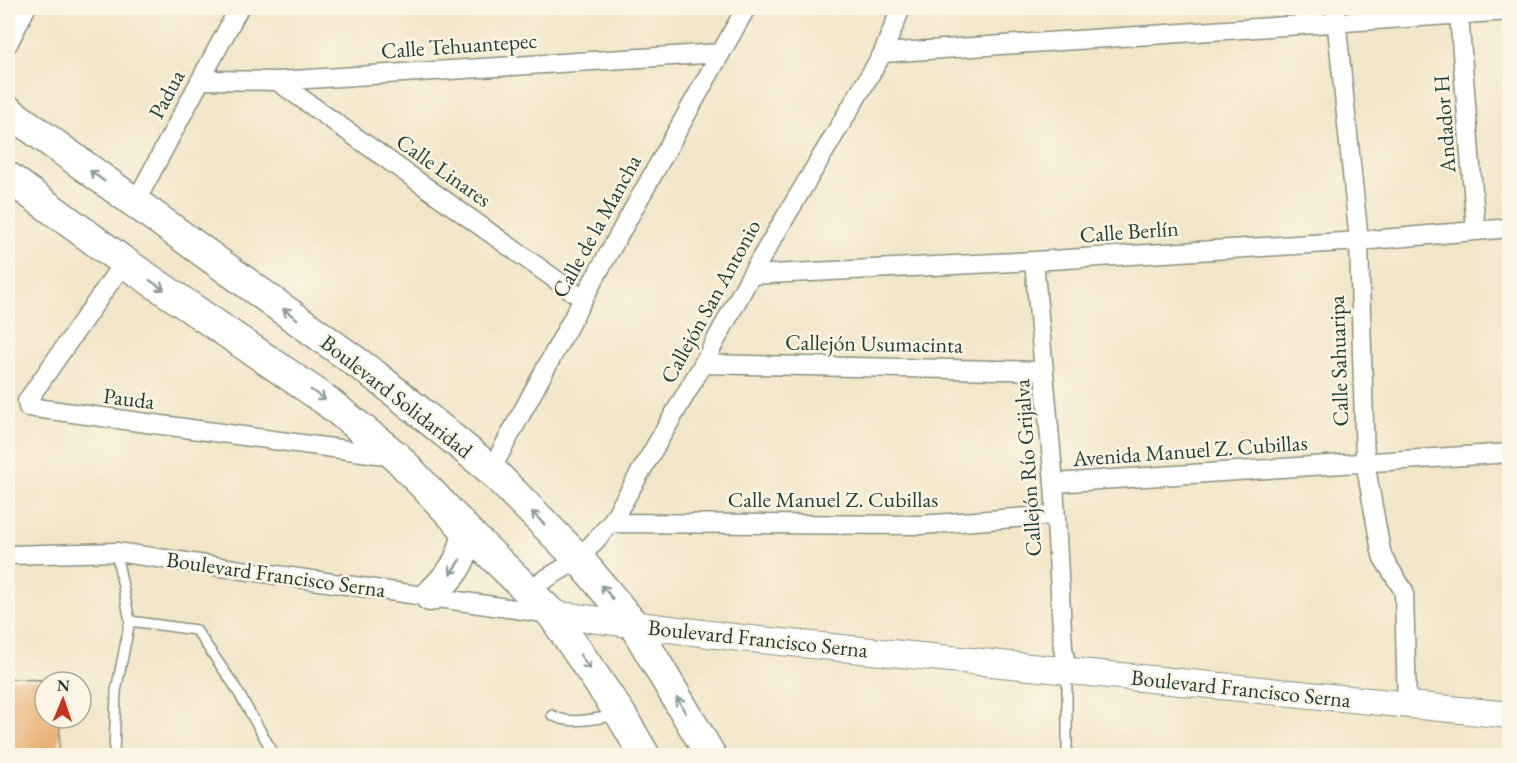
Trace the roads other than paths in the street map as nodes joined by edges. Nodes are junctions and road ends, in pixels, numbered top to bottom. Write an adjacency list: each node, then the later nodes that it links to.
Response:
1 (26, 8): 8 (street)
2 (239, 8): 11 (street, Padua)
3 (746, 8): 9 (street, Calle de la Mancha)
4 (901, 8): 10 (street, Callejón San Antonio)
5 (1509, 11): 7 (street)
6 (1336, 15): 7 (street); 10 (street); 18 (street, Calle Sahuaripa)
7 (1459, 15): 17 (street, Andador H)
8 (8, 44)
9 (720, 53): 12 (street, Calle Tehuantepec); 22 (street, Calle de la Mancha)
10 (883, 53): 21 (street, Callejón San Antonio)
11 (201, 80): 12 (street, Calle Tehuantepec); 15 (street, Padua)
12 (277, 81): 22 (street, Calle Linares)
13 (8, 111): 15 (main road, Boulevard Solidaridad, one-way to 13)
14 (8, 177): 20 (main road)
15 (135, 203): 28 (main road, Boulevard Solidaridad, one-way to 15)
16 (1509, 228): 17 (street, Calle Berlín)
17 (1476, 230): 18 (street, Calle Berlín)
18 (1359, 241): 19 (street, Calle Berlín); 27 (street, Calle Sahuaripa)
19 (1034, 261): 21 (street, Calle Berlín); 24 (street, Callejón Río Grijalva)
20 (124, 262): 26 (main road, one-way to 26); 26 (street, Pauda)
21 (751, 275): 23 (street, Callejón San Antonio)
22 (583, 299): 28 (street, Calle de la Mancha)
23 (703, 364): 24 (street, Callejón Usumacinta); 31 (street, Callejón San Antonio)
24 (1044, 371): 29 (street, Callejón Río Grijalva)
25 (1509, 453): 27 (street, Avenida Manuel Z. Cubillas)
26 (397, 457): 32 (main road)
27 (1365, 462): 29 (street, Avenida Manuel Z. Cubillas); 42 (street, Calle Sahuaripa)
28 (491, 470): 35 (main road, Boulevard Solidaridad, one-way to 28)
29 (1054, 483): 30 (street, Callejón Río Grijalva)
30 (1056, 515): 31 (street, Calle Manuel Z. Cubillas); 41 (street, Callejón Río Grijalva)
31 (610, 523): 35 (street, Callejón San Antonio)
32 (468, 532): 36 (main road); 37 (main road, one-way to 37)
33 (116, 552): 34 (street, Boulevard Francisco Serna); 37 (street, Boulevard Francisco Serna); 39 (lane)
34 (8, 555)
35 (579, 560): 36 (street, Callejón San Antonio); 40 (main road, Boulevard Solidaridad, one-way to 35)
36 (527, 590): 38 (main road)
37 (430, 596): 38 (street, Boulevard Francisco Serna)
38 (552, 614): 40 (main road, Boulevard Francisco Serna); 44 (main road, one-way to 44)
39 (130, 621): 46 (lane); 47 (lane)
40 (634, 625): 41 (main road, Boulevard Francisco Serna); 49 (main road, Boulevard Solidaridad, one-way to 40)
41 (1067, 670): 42 (main road, Boulevard Francisco Serna); 50 (lane)
42 (1407, 706): 45 (main road, Boulevard Francisco Serna)
43 (552, 715): 44 (lane)
44 (621, 715): 48 (main road)
45 (1509, 715)
46 (114, 756)
47 (275, 756)
48 (645, 756)
49 (711, 756)
50 (1067, 756)

